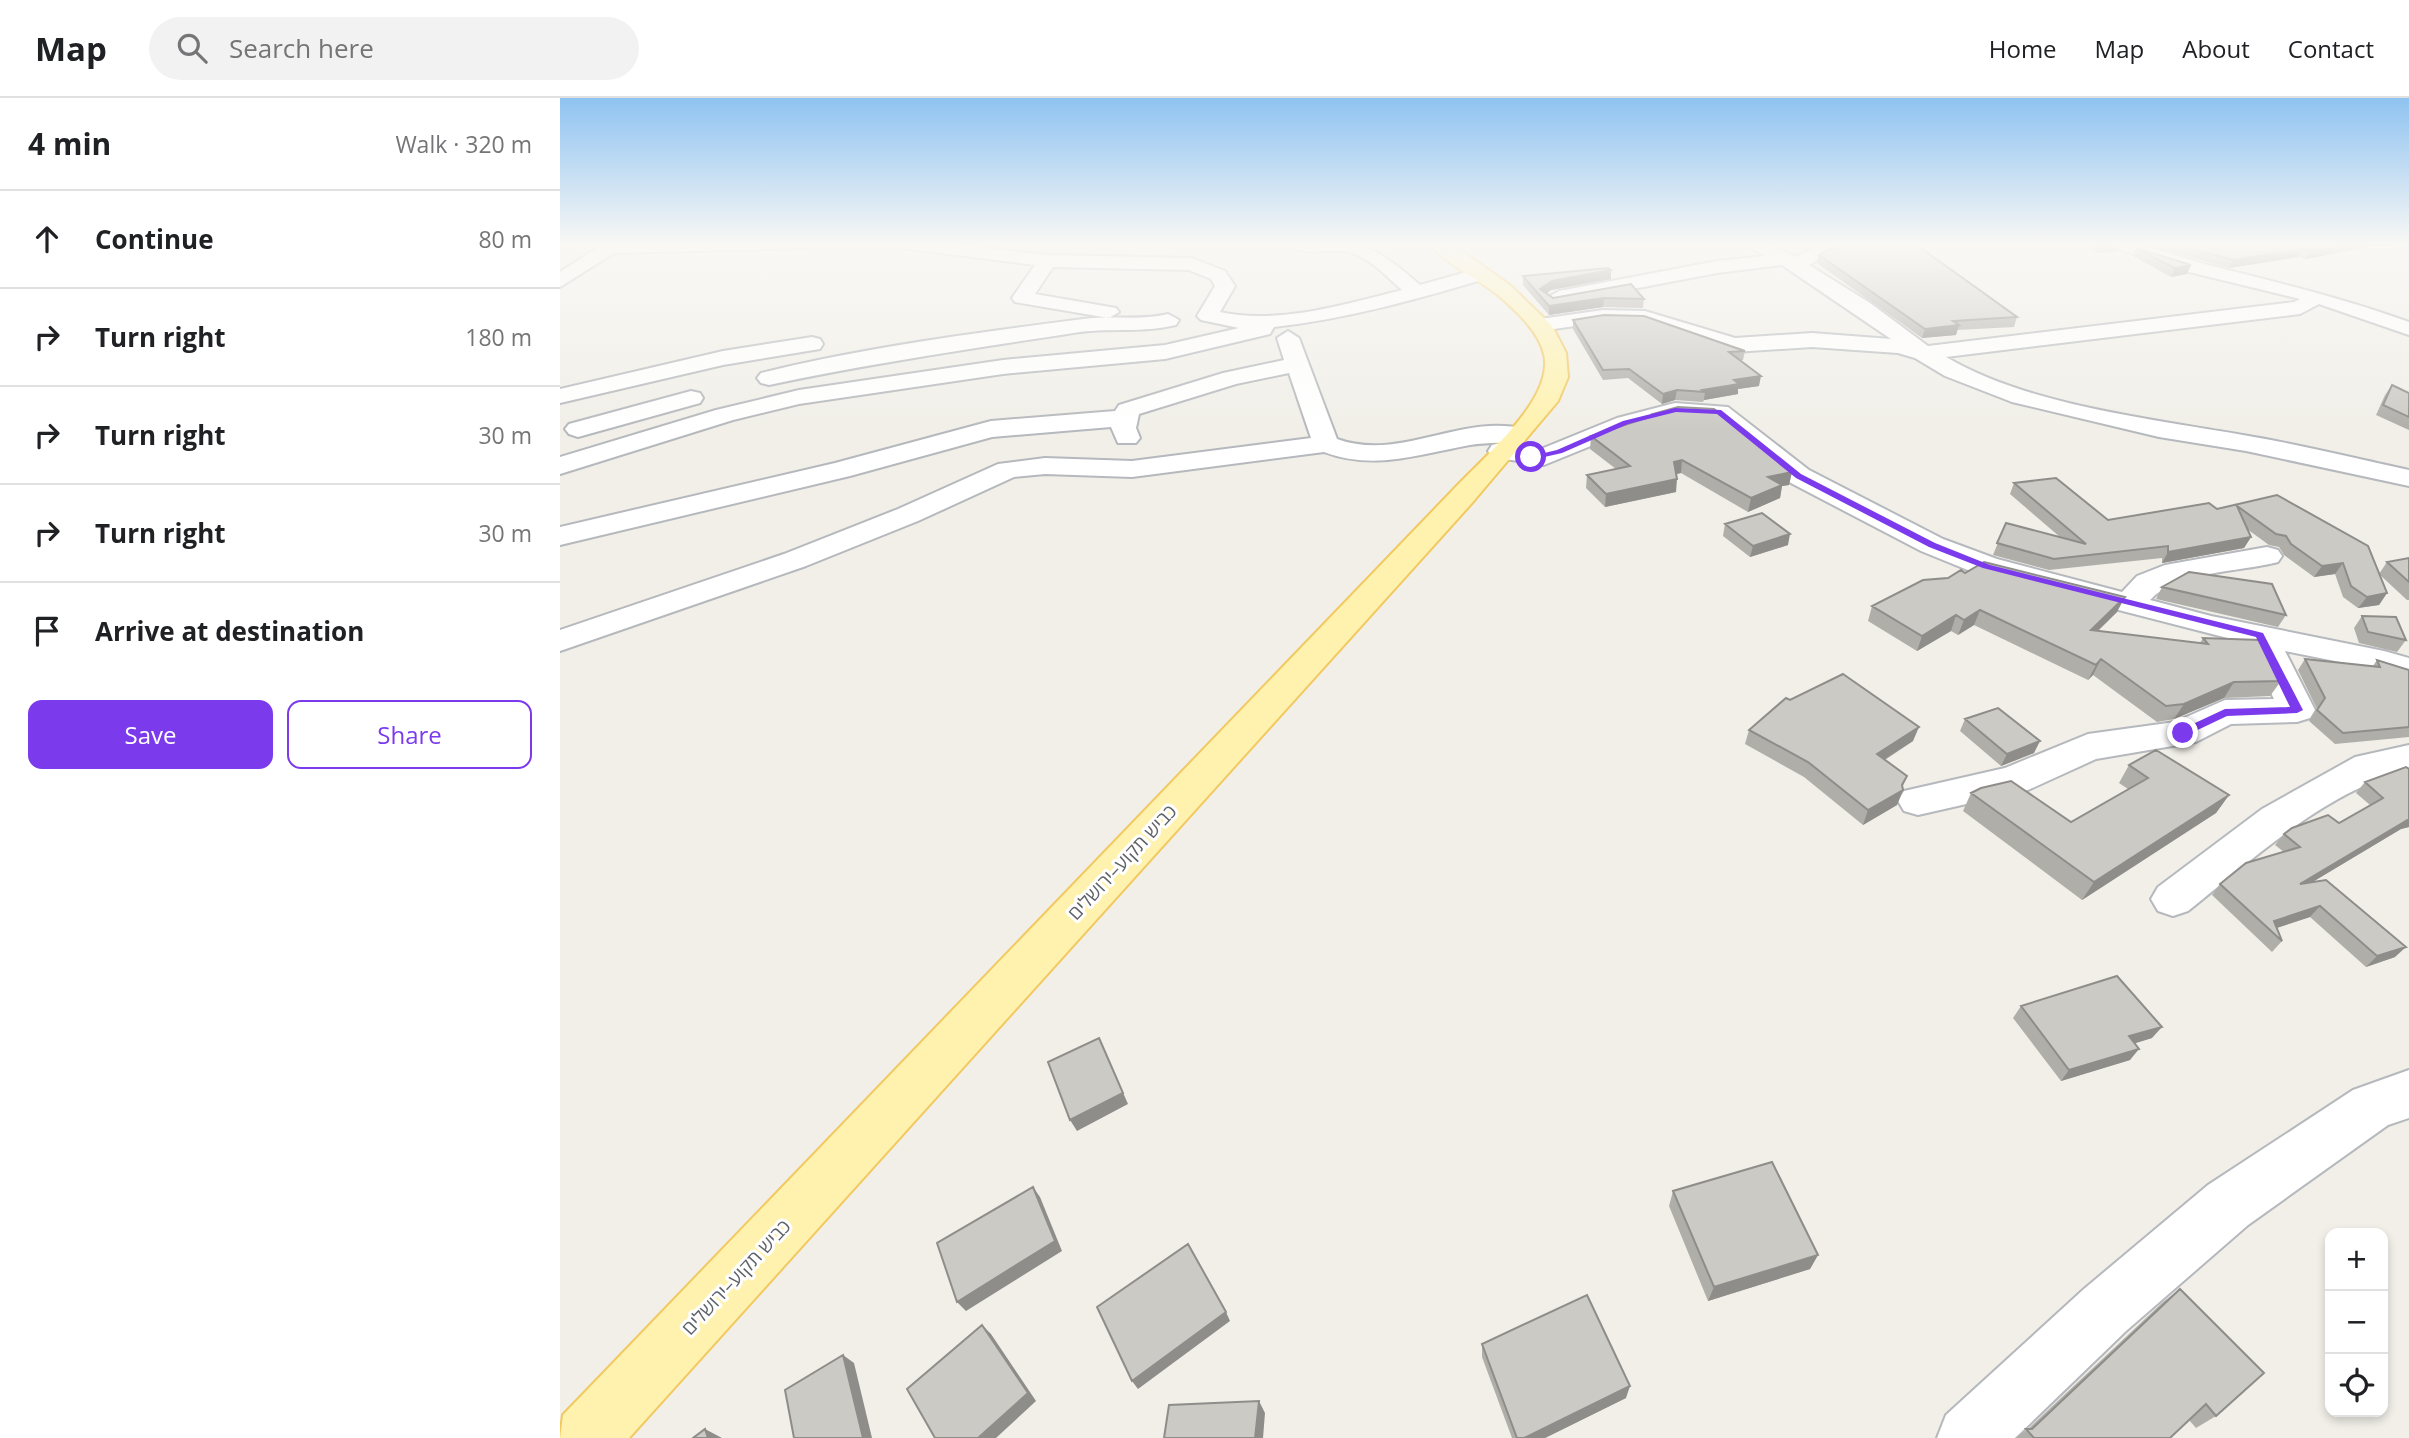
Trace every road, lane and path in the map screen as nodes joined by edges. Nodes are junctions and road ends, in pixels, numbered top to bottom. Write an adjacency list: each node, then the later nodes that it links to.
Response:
1 (1068, 306): 9 (street)
2 (1214, 306): 12 (street)
3 (1354, 306): 14 (street)
4 (1519, 306): 11 (main road, כביש תקוע–ירושלים)
5 (1567, 306): 11 (street)
6 (1861, 306): 17 (street)
7 (2304, 306): 17 (street)
8 (2341, 306): 15 (street)
9 (1077, 307): 10 (street); 13 (street)
10 (1003, 315)
11 (1530, 315): 17 (street); 24 (main road, כביש תקוע–ירושלים)
12 (1208, 316): 13 (street); 14 (street)
13 (1168, 320): 19 (street)
14 (1274, 321): 18 (street); 26 (street)
15 (2409, 329)
16 (839, 340): 21 (street)
17 (1923, 353): 28 (street)
18 (1297, 363): 22 (street); 25 (street)
19 (745, 384)
20 (707, 394): 23 (street)
21 (560, 396)
22 (1126, 418): 27 (street); 29 (street)
23 (578, 429)
24 (1508, 442): 25 (street); 31 (street); 39 (main road, כביש תקוע–ירושלים)
25 (1326, 444): 27 (street)
26 (560, 466)
27 (1156, 466): 33 (street)
28 (2409, 478)
29 (560, 536)
30 (2267, 556): 31 (street)
31 (2129, 604): 32 (street)
32 (2260, 635): 34 (street); 36 (street)
33 (560, 641)
34 (2409, 670)
35 (2409, 758): 37 (street)
36 (1918, 801)
37 (2173, 899)
38 (2409, 1094): 40 (street)
39 (586, 1438)
40 (1969, 1438)

